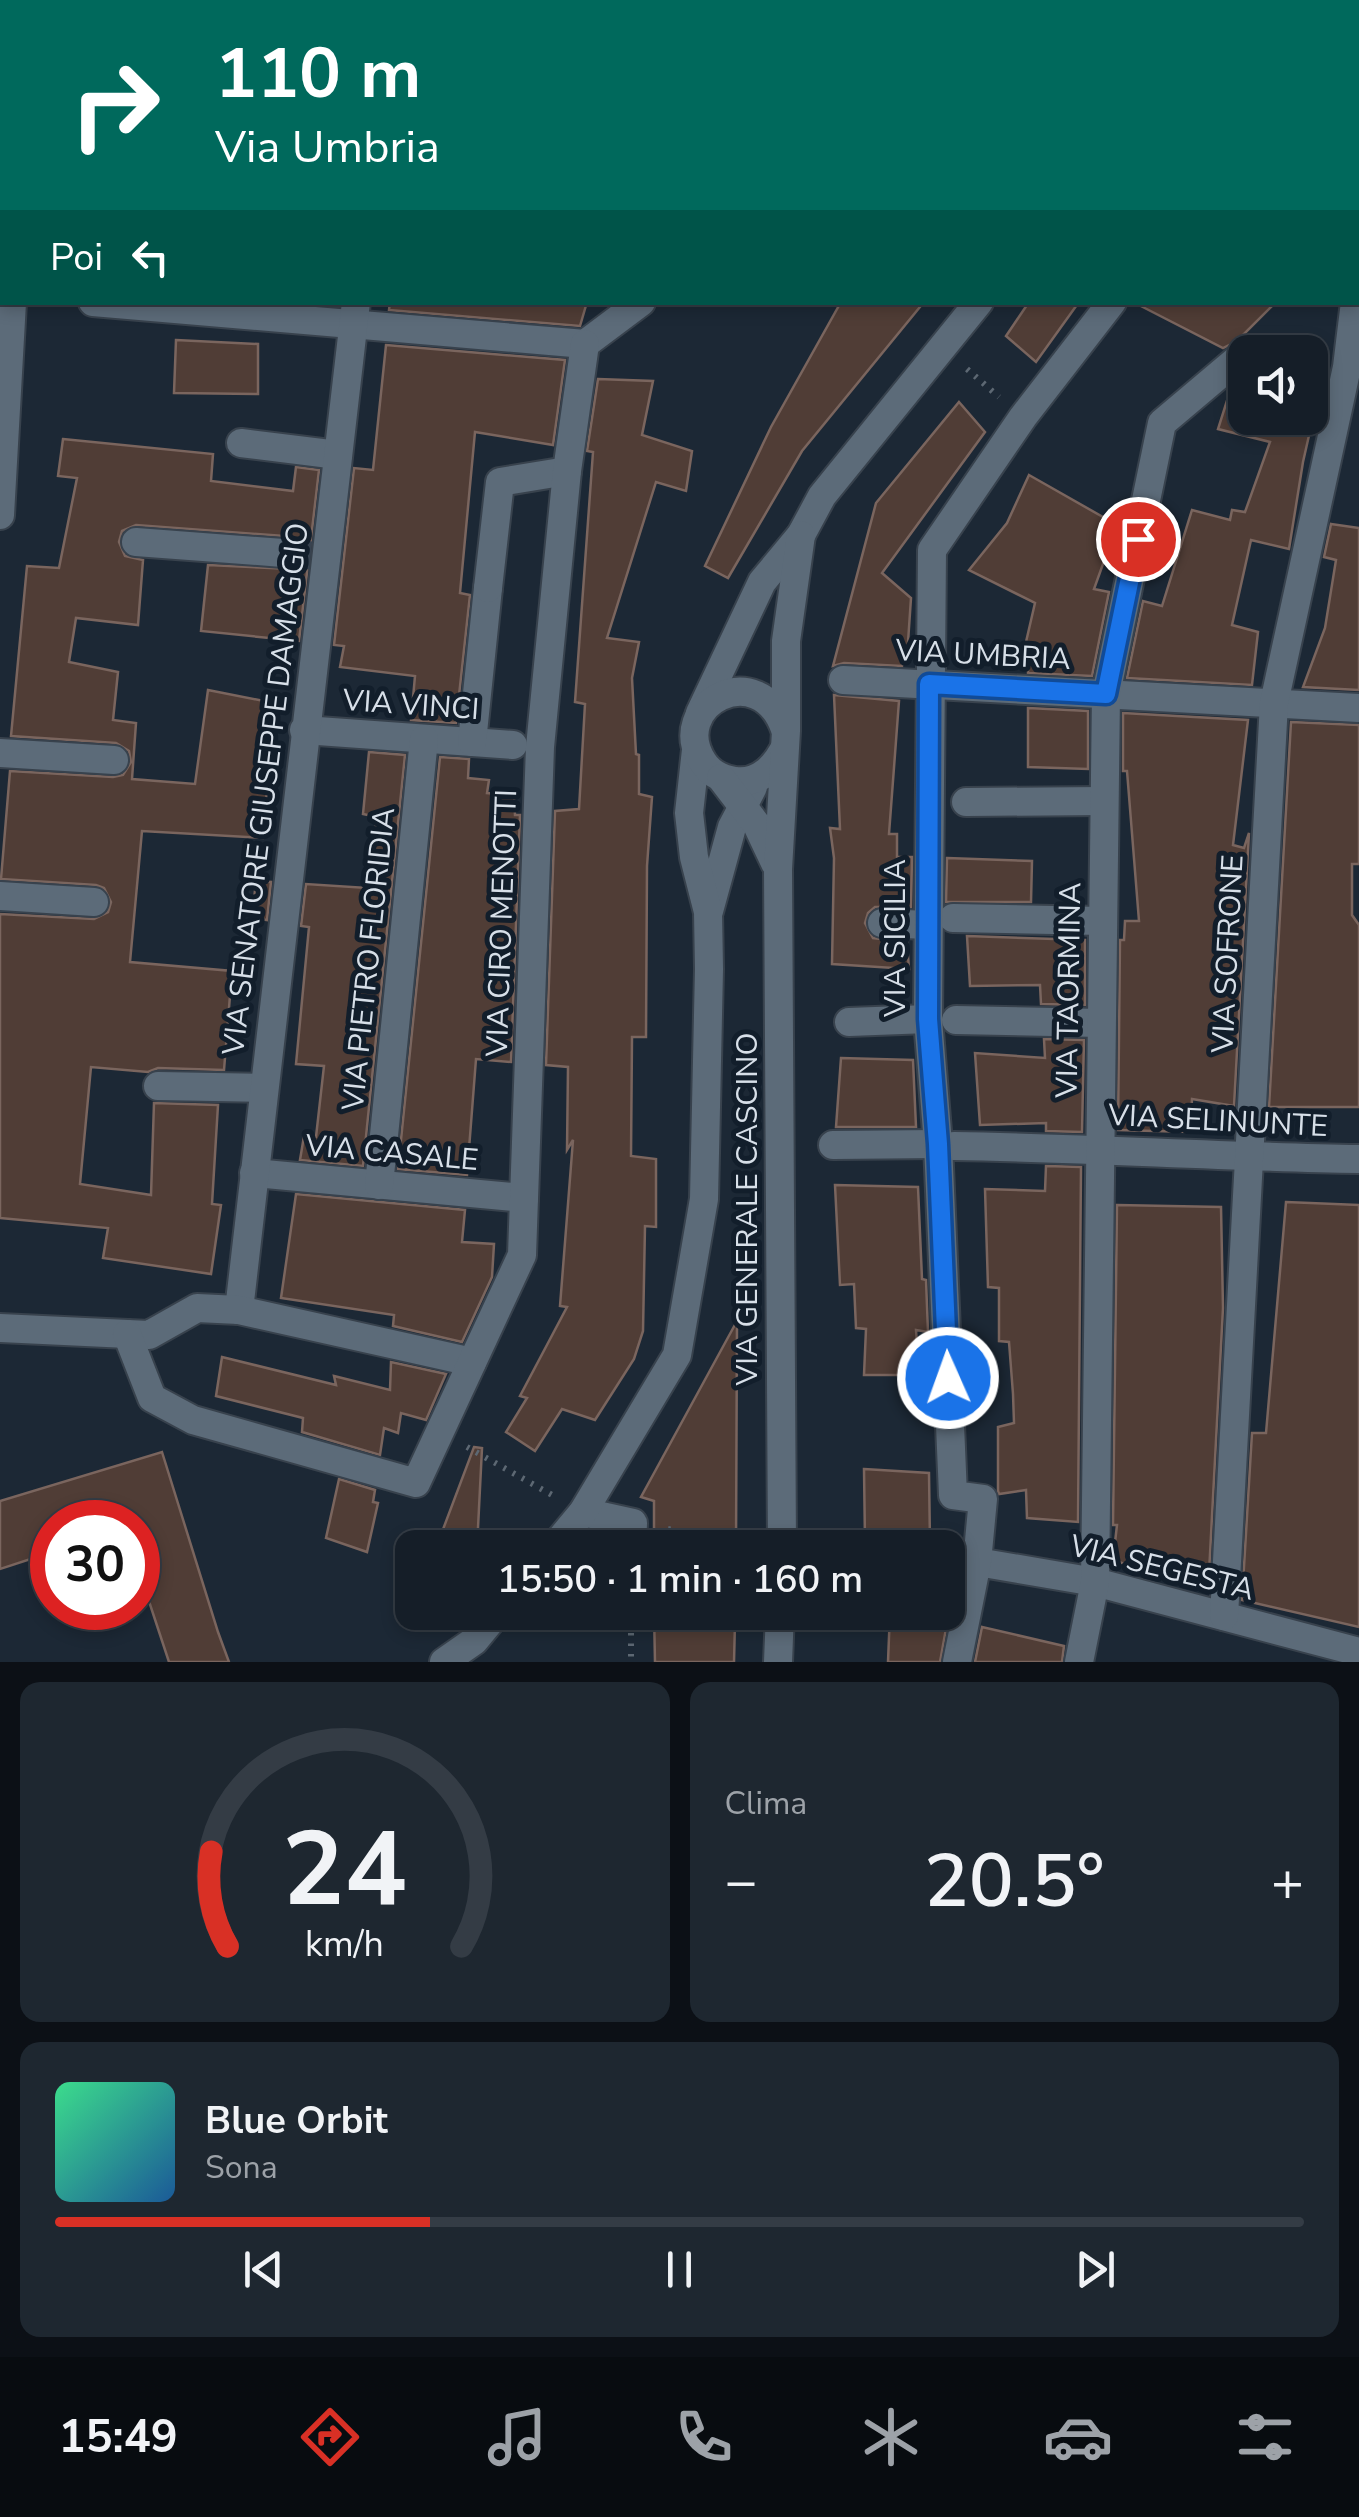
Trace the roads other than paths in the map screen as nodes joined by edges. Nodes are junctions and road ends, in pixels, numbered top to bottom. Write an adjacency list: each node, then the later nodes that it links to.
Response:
1 (12, 305): 13 (street)
2 (158, 305): 7 (street)
3 (637, 305): 8 (street)
4 (976, 305): 14 (street)
5 (1110, 305): 18 (street, VIA SICILIA)
6 (1355, 305): 20 (street, VIA SOFRONE)
7 (354, 314): 8 (street); 11 (street, VIA SENATORE GIUSEPPE DAMAGGIO)
8 (585, 344): 12 (street, VIA CIRO MENOTTI)
9 (1228, 367): 19 (street, VIA TAORMINA)
10 (241, 442): 11 (street)
11 (338, 454): 23 (street, VIA SENATORE GIUSEPPE DAMAGGIO)
12 (567, 470): 26 (street); 56 (street, VIA CIRO MENOTTI)
13 (0, 515)
14 (802, 535): 22 (street); 25 (street, VIA GENERALE CASCINO)
15 (136, 542): 16 (street)
16 (283, 554)
17 (843, 680): 18 (street, VIA UMBRIA)
18 (929, 684): 19 (street, VIA UMBRIA); 40 (street, VIA SICILIA)
19 (1106, 694): 20 (street, VIA UMBRIA); 33 (street, VIA TAORMINA)
20 (1274, 703): 21 (street, VIA UMBRIA); 52 (street, VIA SOFRONE)
21 (1359, 708)
22 (700, 713): 25 (street); 28 (street)
23 (304, 730): 24 (street, VIA VINCI); 48 (street, VIA SENATORE GIUSEPPE DAMAGGIO)
24 (424, 739): 26 (street, VIA VINCI); 55 (street, VIA PIETRO FLORIDIA)
25 (784, 741): 32 (street); 36 (street, VIA GENERALE CASCINO)
26 (472, 742): 27 (street, VIA VINCI)
27 (514, 745)
28 (696, 750): 31 (street); 39 (street)
29 (0, 753): 30 (street)
30 (114, 760)
31 (721, 778): 32 (street); 35 (street)
32 (759, 778): 35 (street)
33 (1104, 801): 34 (street); 41 (street, VIA TAORMINA)
34 (966, 802)
35 (742, 803): 36 (street); 39 (street)
36 (778, 869): 64 (street, VIA GENERALE CASCINO)
37 (0, 896): 38 (street)
38 (94, 902)
39 (708, 912): 61 (street)
40 (940, 921): 41 (street); 42 (street); 43 (street, VIA SICILIA)
41 (1102, 922): 46 (street, VIA TAORMINA)
42 (882, 923)
43 (928, 1019): 45 (street); 50 (street, VIA SICILIA)
44 (956, 1020): 46 (street)
45 (850, 1022)
46 (1101, 1023): 51 (street, VIA TAORMINA)
47 (158, 1086): 48 (street)
48 (264, 1088): 54 (street, VIA SENATORE GIUSEPPE DAMAGGIO)
49 (833, 1145): 50 (street, VIA SELINUNTE)
50 (946, 1145): 51 (street, VIA SELINUNTE); 66 (street, VIA SICILIA)
51 (1100, 1148): 52 (street, VIA SELINUNTE); 67 (street, VIA TAORMINA)
52 (1249, 1158): 53 (street, VIA SELINUNTE); 68 (street, VIA SOFRONE)
53 (1359, 1160)
54 (254, 1173): 55 (street, VIA CASALE); 57 (street, VIA SENATORE GIUSEPPE DAMAGGIO)
55 (379, 1185): 56 (street, VIA CASALE)
56 (524, 1198): 60 (street, VIA CIRO MENOTTI)
57 (245, 1302): 59 (street); 60 (street)
58 (0, 1328): 59 (street)
59 (127, 1334): 60 (street, VIA CIRO MENOTTI)
60 (472, 1362)
61 (583, 1512): 62 (street); 63 (street)
62 (568, 1530)
63 (621, 1530)
64 (782, 1530)
65 (965, 1559): 66 (street, VIA SEGESTA)
66 (978, 1562): 67 (street, VIA SEGESTA); 74 (street, VIA SICILIA)
67 (1095, 1582): 68 (street, VIA SEGESTA); 75 (street, VIA TAORMINA)
68 (1224, 1616): 71 (street, VIA SEGESTA)
69 (483, 1630): 72 (street)
70 (779, 1630): 73 (street)
71 (1359, 1652)
72 (444, 1662)
73 (778, 1662)
74 (957, 1662)
75 (1079, 1662)

